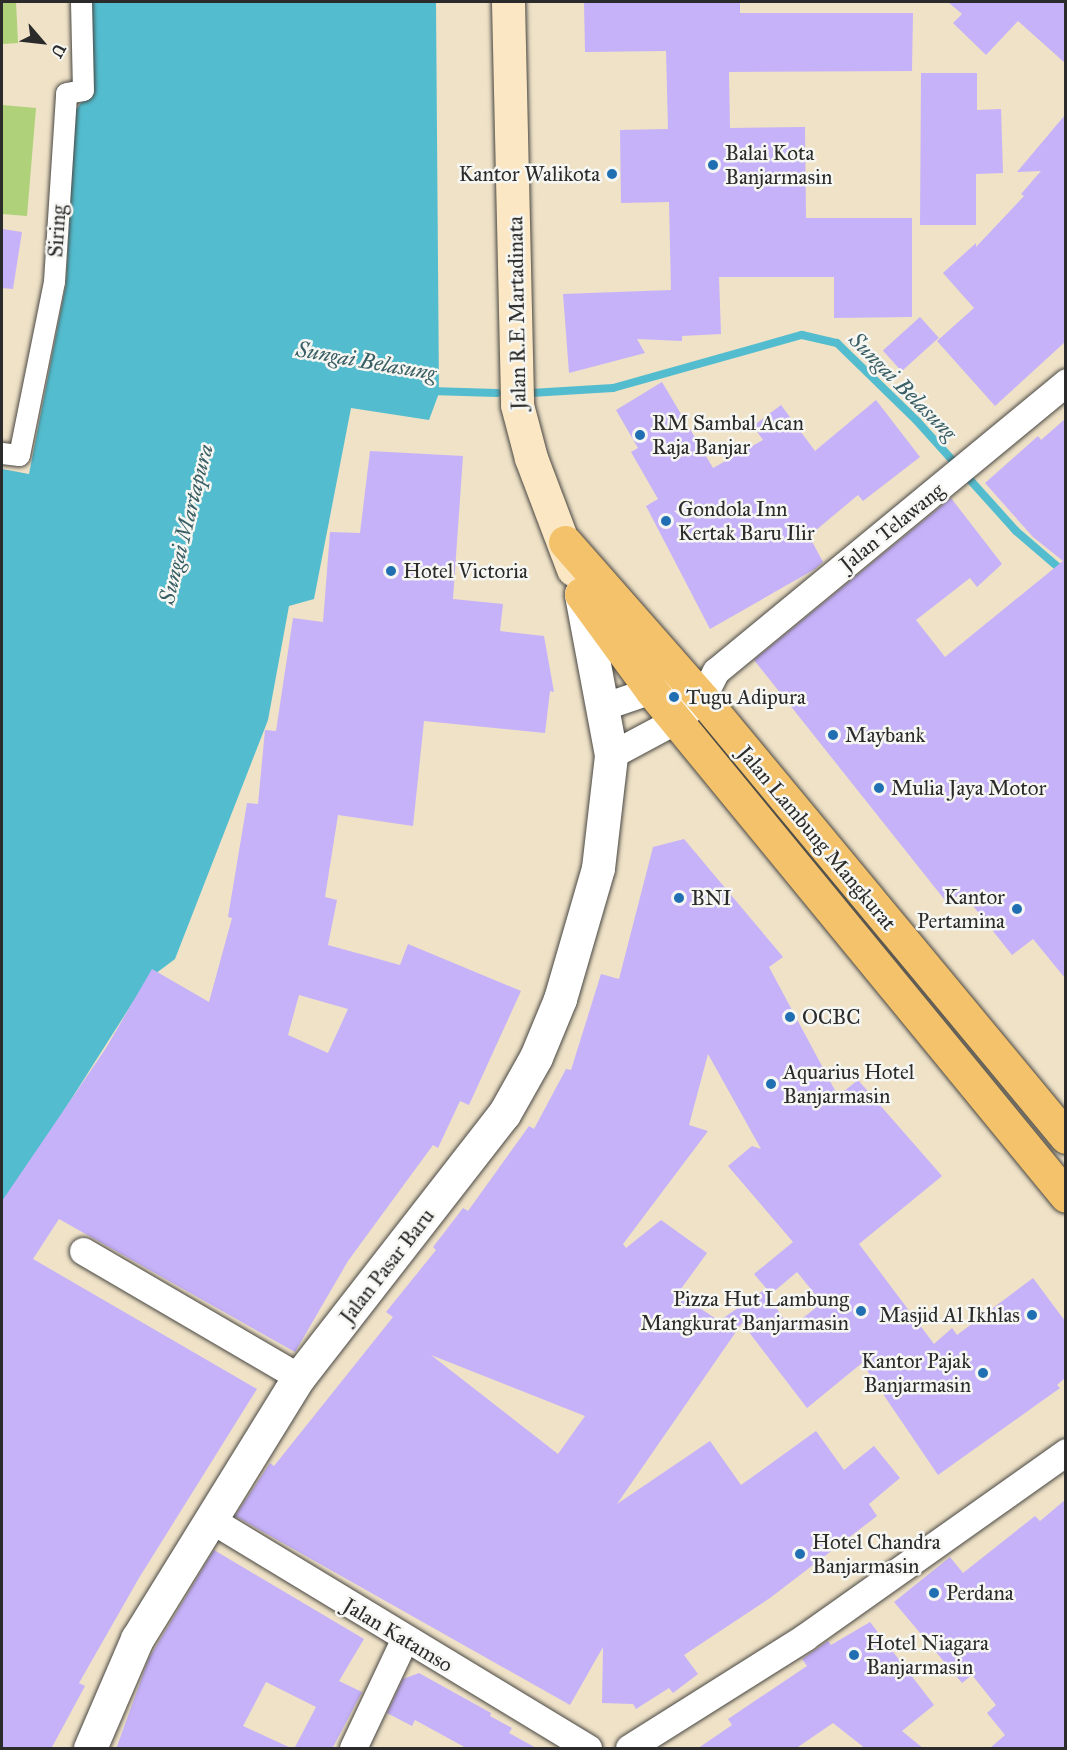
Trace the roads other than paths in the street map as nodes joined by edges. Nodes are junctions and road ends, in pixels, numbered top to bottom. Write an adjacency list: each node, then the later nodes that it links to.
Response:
1 (81, 2): 4 (street, Siring)
2 (508, 2): 5 (main road, Jalan R.E Martadinata)
3 (1065, 382): 8 (street, Jalan Telawang)
4 (2, 453)
5 (566, 542): 6 (main road, Jalan R.E Martadinata); 8 (highway, Jalan Lambung Mangkurat)
6 (581, 594): 7 (highway, Jalan Lambung Mangkurat); 9 (street, Jalan R.E Martadinata)
7 (651, 690): 8 (highway, Jalan Lambung Mangkurat); 9 (street)
8 (695, 692): 10 (street, Jalan Telawang); 11 (highway, Jalan Lambung Mangkurat); 12 (highway, Jalan Lambung Mangkurat)
9 (602, 707): 10 (street, Jalan R.E Martadinata)
10 (611, 755): 16 (street, Jalan Pasar Baru)
11 (1026, 1090): 12 (highway); 13 (highway, Jalan Lambung Mangkurat)
12 (997, 1112): 14 (highway, Jalan Lambung Mangkurat)
13 (1065, 1137)
14 (1065, 1196)
15 (83, 1251): 16 (street)
16 (299, 1377): 18 (street, Jalan Pasar Baru)
17 (1065, 1452): 23 (street)
18 (210, 1520): 19 (street, Jalan Katamso); 20 (street, Jalan Pasar Baru)
19 (404, 1640): 21 (street); 22 (street, Jalan Katamso)
20 (90, 1749)
21 (352, 1749)
22 (588, 1749)
23 (629, 1749)

